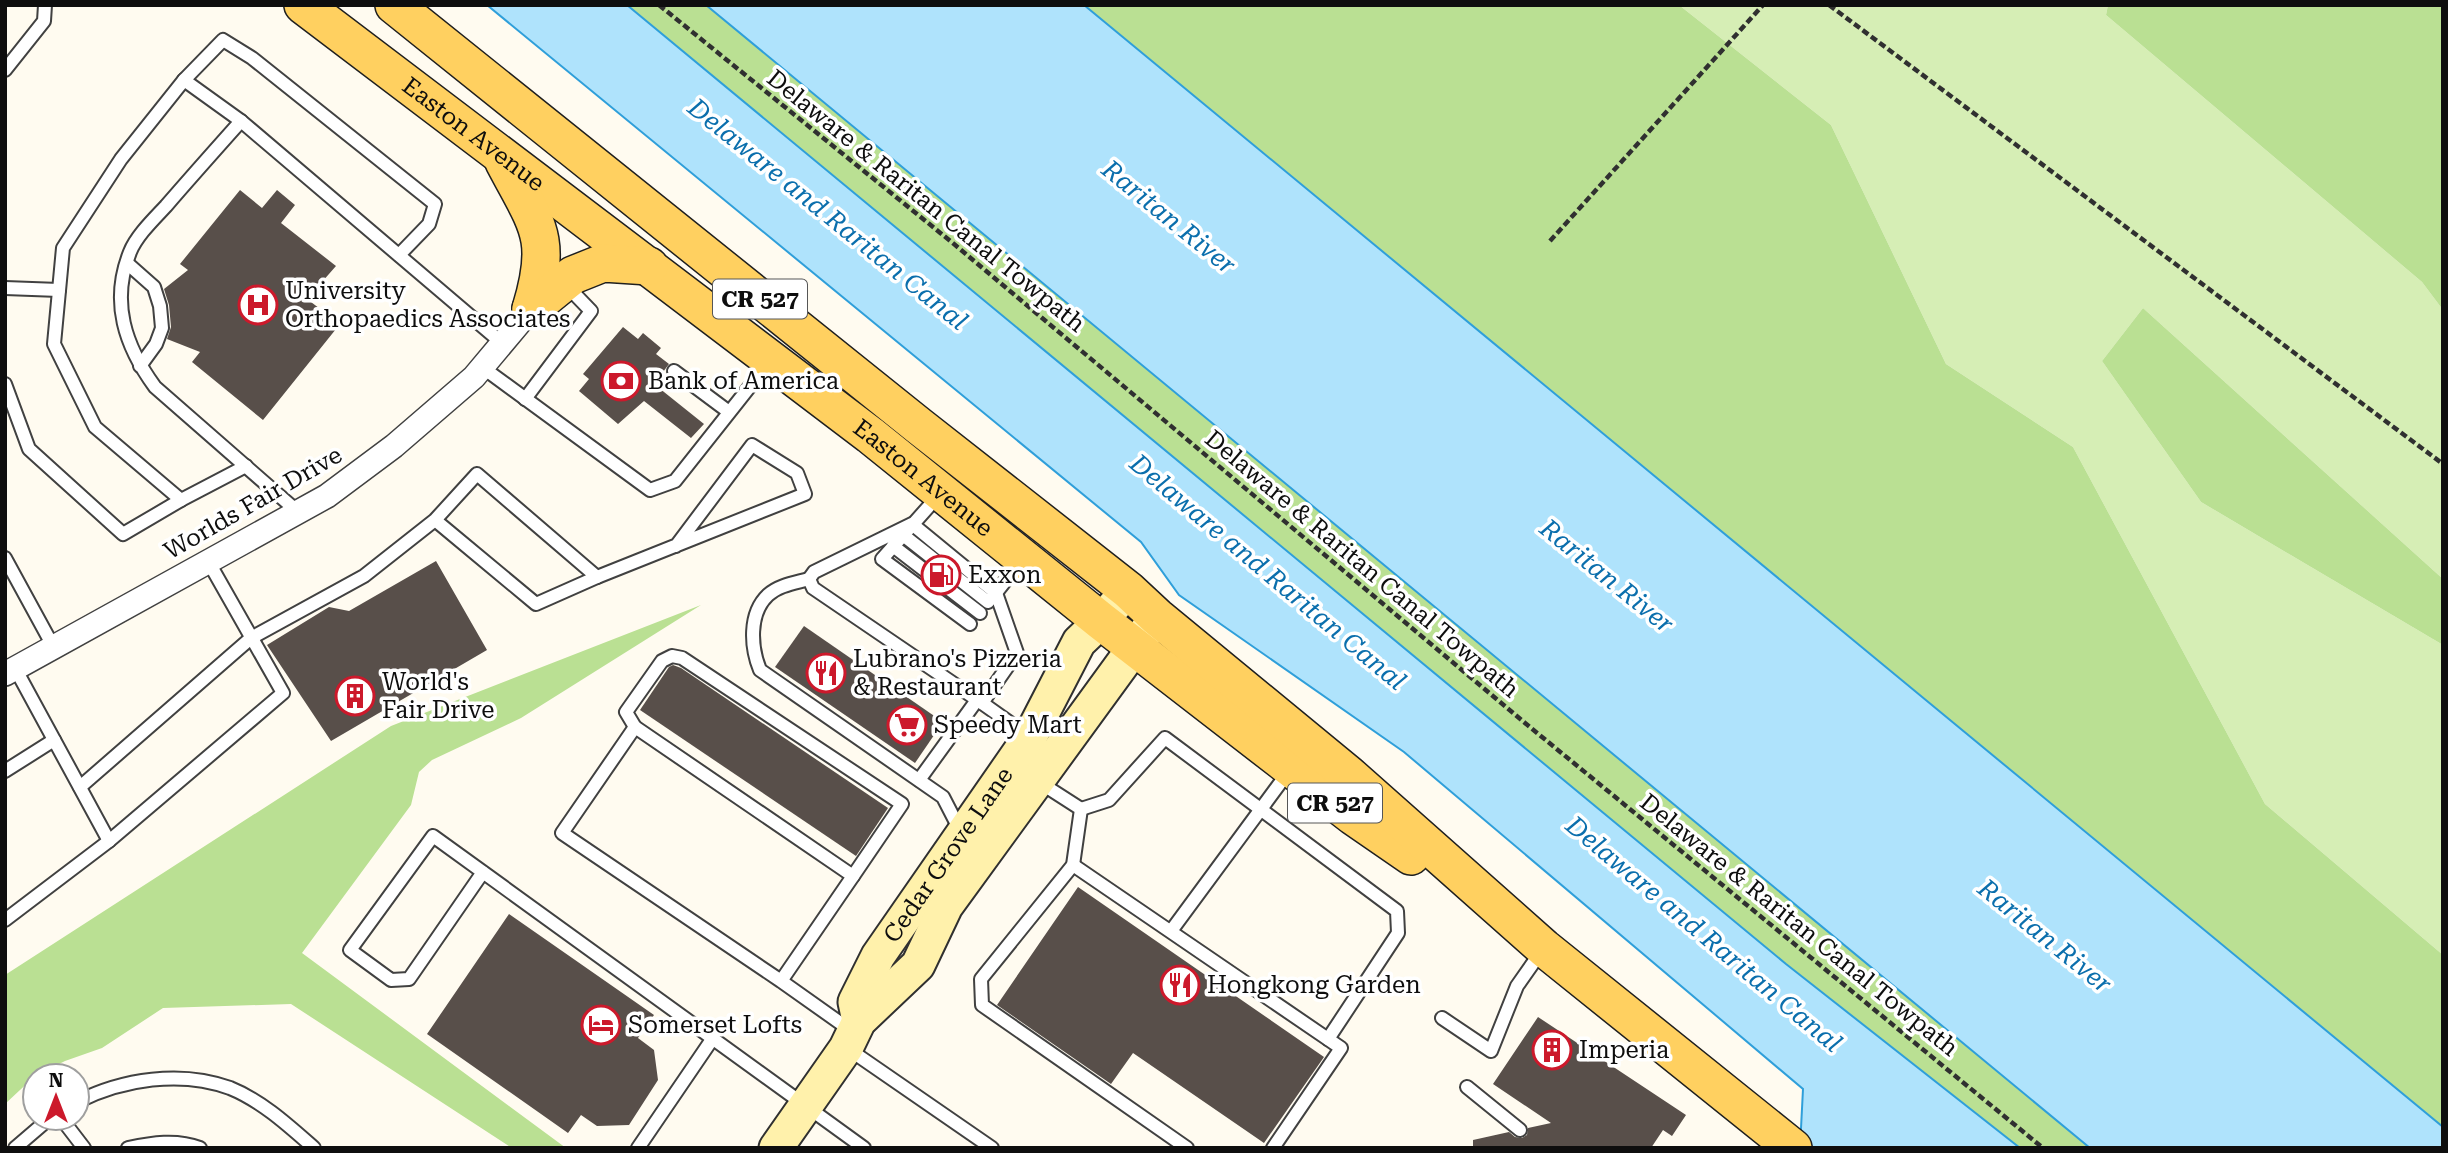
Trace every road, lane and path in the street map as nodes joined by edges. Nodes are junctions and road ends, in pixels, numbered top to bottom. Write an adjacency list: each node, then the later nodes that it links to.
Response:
1 (46, 5): 7 (lane)
2 (303, 5): 10 (main road, Easton Avenue / CR 527)
3 (394, 5): 42 (main road, Easton Avenue / CR 527)
4 (659, 5): 92 (path, Delaware & Raritan Canal Towpath)
5 (1763, 5): 11 (path)
6 (1829, 5): 27 (path)
7 (5, 70)
8 (184, 80): 9 (lane); 12 (lane); 17 (lane)
9 (241, 121): 12 (lane); 13 (lane)
10 (499, 152): 14 (main road, Easton Avenue / CR 527); 18 (main road)
11 (1550, 241)
12 (399, 255): 19 (lane)
13 (128, 264): 21 (lane); 21 (lane)
14 (649, 266): 15 (main road); 20 (main road, Easton Avenue / CR 527)
15 (564, 282): 18 (main road); 25 (lane)
16 (5, 288): 17 (lane)
17 (59, 290): 30 (lane)
18 (531, 309): 19 (street, Worlds Fair Drive)
19 (502, 343): 22 (street, Worlds Fair Drive)
20 (771, 359): 26 (lane); 29 (main road, Easton Avenue / CR 527)
21 (140, 366): 28 (lane)
22 (482, 367): 25 (lane); 31 (street, Worlds Fair Drive)
23 (674, 371): 26 (lane)
24 (5, 384): 30 (lane)
25 (525, 399): 26 (lane)
26 (729, 412)
27 (2443, 464)
28 (246, 466): 30 (lane); 31 (lane)
29 (941, 492): 33 (lane); 38 (main road, Easton Avenue / CR 527)
30 (181, 500)
31 (298, 512): 39 (street, Worlds Fair Drive)
32 (435, 520): 40 (lane); 40 (lane); 46 (lane)
33 (912, 524): 34 (lane); 41 (lane); 43 (lane)
34 (903, 535): 36 (lane); 43 (lane)
35 (676, 546): 35 (lane); 40 (lane)
36 (893, 546): 43 (lane); 43 (lane)
37 (5, 558): 47 (lane)
38 (1024, 558): 43 (lane); 45 (main road, Easton Avenue / CR 527)
39 (208, 561): 46 (lane); 47 (street, Worlds Fair Drive)
40 (597, 577)
41 (809, 579): 50 (lane); 56 (lane)
42 (1128, 590): 44 (main road, Easton Avenue / CR 527); 45 (main road, Cedar Grove Lane)
43 (988, 603): 50 (lane)
44 (1157, 617): 48 (main road, Cedar Grove Lane); 68 (main road, Easton Avenue / CR 527)
45 (1101, 621): 48 (main road, Easton Avenue / CR 527); 52 (main road, Cedar Grove Lane)
46 (251, 638): 58 (lane); 62 (lane)
47 (53, 646): 49 (street, Worlds Fair Drive)
48 (1135, 646): 54 (main road, Easton Avenue / CR 527); 57 (main road, Cedar Grove Lane)
49 (10, 671): 53 (lane)
50 (979, 701): 52 (lane); 56 (lane)
51 (635, 727): 65 (lane); 65 (lane); 69 (lane)
52 (1030, 737): 61 (main road, Cedar Grove Lane)
53 (54, 740): 55 (lane); 58 (lane)
54 (1291, 768): 60 (lane); 68 (main road, Easton Avenue / CR 527)
55 (5, 771)
56 (919, 780): 61 (lane)
57 (1036, 780): 59 (lane); 71 (main road, Cedar Grove Lane)
58 (80, 787): 62 (lane)
59 (1081, 809): 60 (lane); 63 (lane)
60 (1261, 809): 67 (lane); 73 (lane)
61 (962, 834): 71 (main road, Cedar Grove Lane)
62 (109, 841): 66 (lane)
63 (1073, 865): 67 (lane); 90 (lane)
64 (483, 872): 64 (lane); 72 (lane)
65 (853, 876): 69 (lane)
66 (5, 920)
67 (1171, 932): 73 (lane)
68 (1544, 948): 70 (lane); 80 (main road, Easton Avenue / CR 527)
69 (781, 981): 71 (lane)
70 (1441, 1018)
71 (853, 1034): 76 (main road, Cedar Grove Lane); 89 (lane)
72 (713, 1038): 76 (lane); 86 (lane)
73 (1328, 1039): 91 (lane)
74 (1467, 1087): 77 (lane)
75 (91, 1095): 85 (lane)
76 (806, 1106): 87 (main road, Cedar Grove Lane); 88 (lane)
77 (1520, 1130)
78 (34, 1132): 81 (lane)
79 (72, 1132): 82 (lane)
80 (1780, 1144)
81 (15, 1148)
82 (84, 1148)
83 (128, 1148): 84 (lane)
84 (200, 1148)
85 (314, 1148)
86 (638, 1148)
87 (776, 1148)
88 (864, 1148)
89 (992, 1148)
90 (1187, 1148)
91 (1273, 1148)
92 (2043, 1148)

